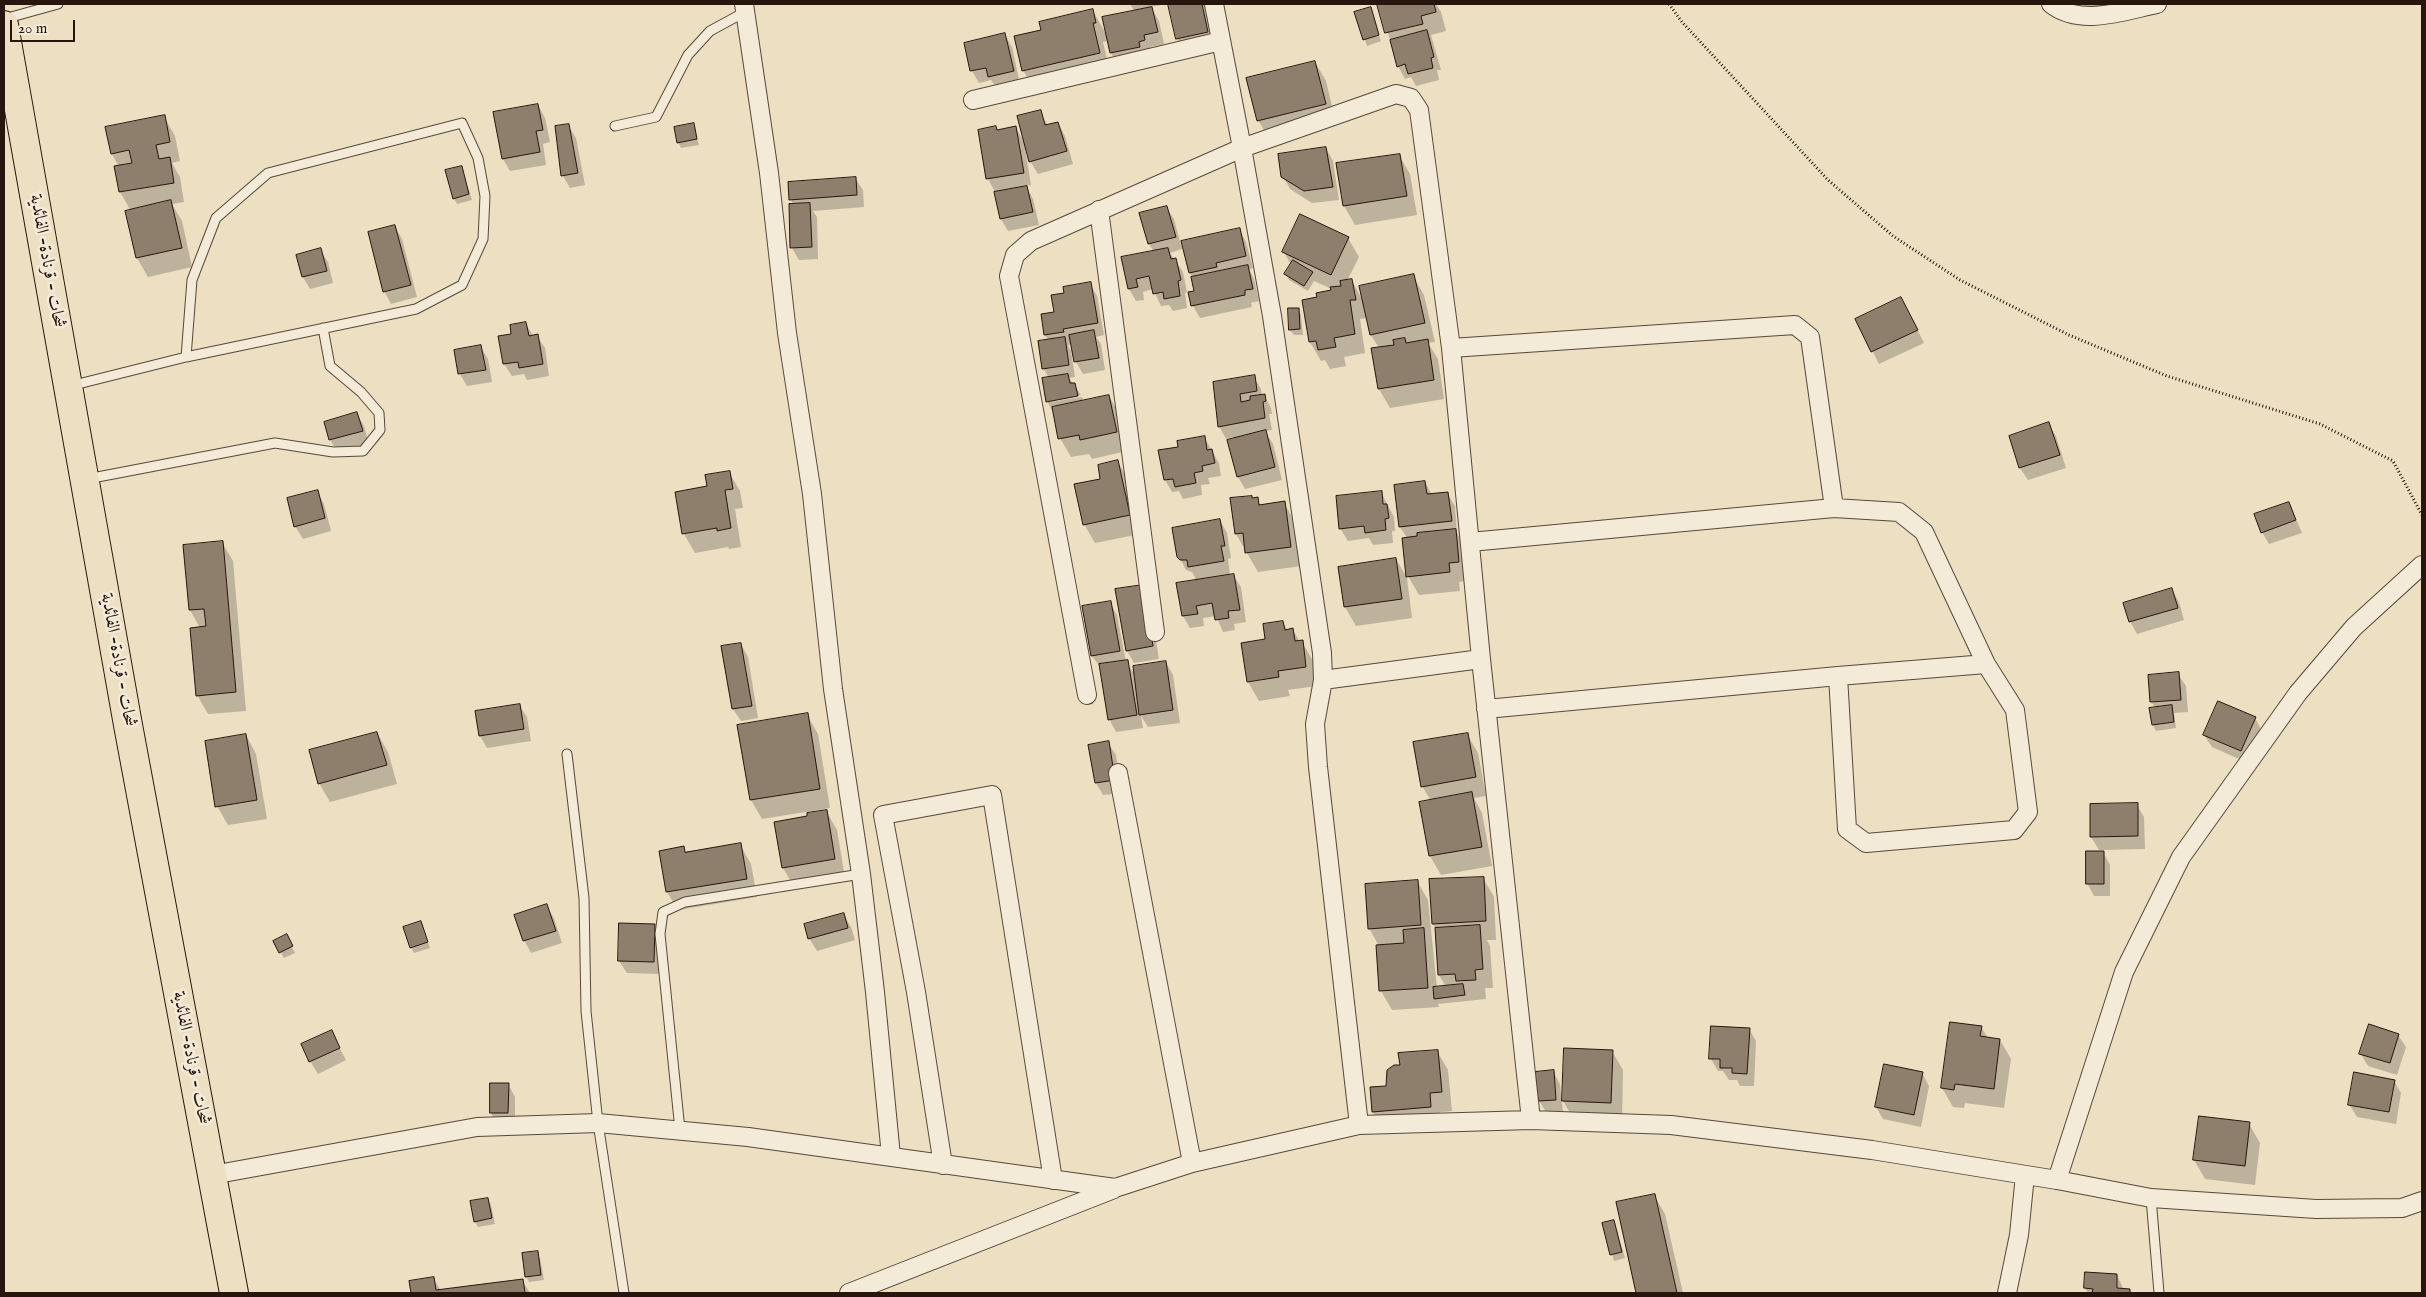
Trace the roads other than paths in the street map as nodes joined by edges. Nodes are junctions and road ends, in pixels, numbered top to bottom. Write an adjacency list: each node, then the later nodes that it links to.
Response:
1 (58, 4): 6 (lane)
2 (1214, 4): 8 (street)
3 (2051, 4): 4 (street)
4 (2157, 4)
5 (744, 8): 10 (lane); 30 (street)
6 (4, 19)
7 (4, 25): 16 (main road, شحات - قرنادة- الفائدية)
8 (1221, 41): 9 (street); 11 (street)
9 (973, 100)
10 (615, 126)
11 (1242, 148): 12 (street); 14 (street); 25 (street)
12 (1098, 210): 21 (street); 26 (street)
13 (323, 328): 15 (lane); 15 (lane); 17 (lane)
14 (1451, 348): 18 (street); 19 (street)
15 (186, 356): 16 (lane)
16 (68, 387): 17 (main road, شحات - قرنادة- الفائدية)
17 (85, 480): 38 (main road, شحات - قرنادة- الفائدية)
18 (1834, 508): 19 (street); 23 (street)
19 (1470, 542): 22 (street)
20 (2422, 564): 41 (street)
21 (1155, 632)
22 (1481, 659): 25 (street); 27 (street)
23 (1986, 664): 24 (street); 24 (street)
24 (1838, 676): 27 (street)
25 (1323, 680): 33 (street)
26 (1087, 695)
27 (1486, 709): 31 (street)
28 (567, 754): 32 (lane)
29 (1118, 773): 37 (street)
30 (861, 874): 34 (lane); 35 (street)
31 (1531, 1120): 33 (street); 39 (street)
32 (598, 1123): 34 (street); 38 (street); 46 (lane)
33 (1359, 1125): 37 (street)
34 (680, 1130): 35 (street)
35 (891, 1156): 36 (street)
36 (943, 1164): 40 (street); 40 (street)
37 (1192, 1164): 42 (street)
38 (212, 1175): 45 (main road, شحات - قرنادة- الفائدية)
39 (2024, 1175): 41 (street); 48 (street)
40 (1053, 1180): 42 (street)
41 (2057, 1180): 43 (street)
42 (1115, 1188): 47 (street)
43 (2151, 1198): 44 (street); 49 (lane)
44 (2422, 1201)
45 (234, 1293)
46 (624, 1293)
47 (849, 1293)
48 (2007, 1293)
49 (2159, 1293)

